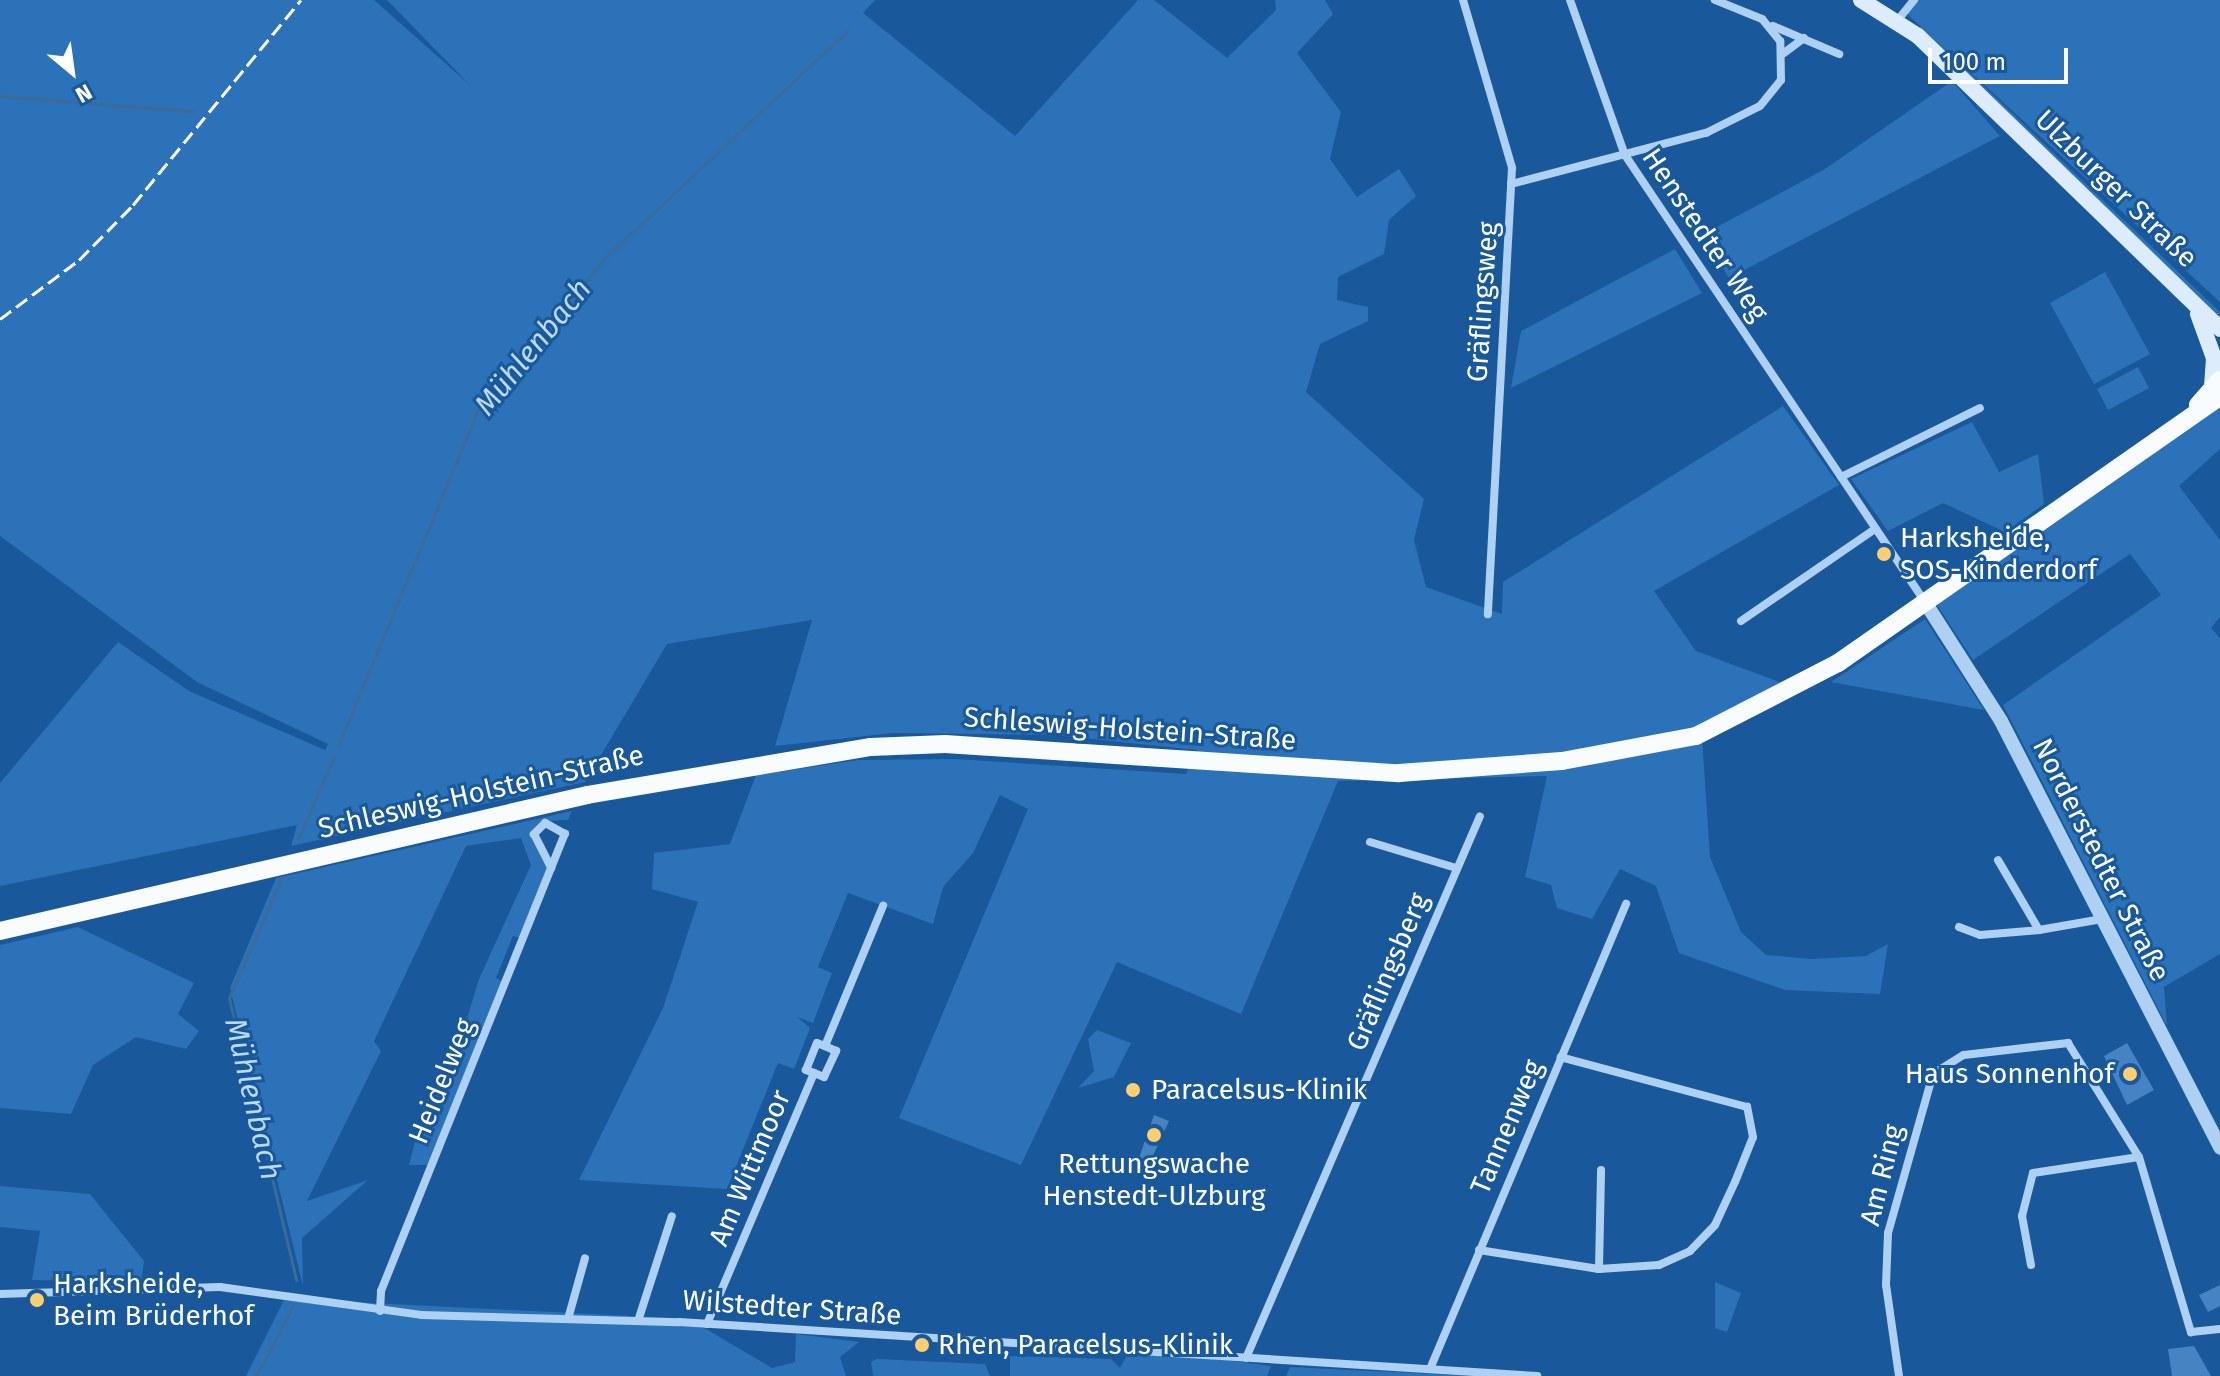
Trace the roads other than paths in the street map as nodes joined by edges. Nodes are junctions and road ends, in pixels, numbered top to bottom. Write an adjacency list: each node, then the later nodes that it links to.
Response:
1 (1463, 0): 12 (street, Gräflingsweg)
2 (1570, 0): 11 (street, Henstedter Weg)
3 (1715, 0): 7 (street)
4 (1861, 0): 6 (main road, Ulzburger Straße)
5 (1914, 0): 6 (street)
6 (1897, 21): 13 (main road, Ulzburger Straße)
7 (1773, 26): 8 (street); 9 (street)
8 (1804, 38): 9 (street); 10 (street)
9 (1784, 53): 11 (street)
10 (1839, 54)
11 (1625, 155): 12 (street); 17 (street, Henstedter Weg)
12 (1511, 184): 20 (street, Gräflingsweg)
13 (2189, 298): 14 (main road, Ulzburger Straße); 15 (main road)
14 (2220, 329)
15 (2217, 388): 19 (main road, Schleswig-Holstein-Straße)
16 (1980, 408): 17 (street)
17 (1841, 477): 18 (street, Henstedter Weg)
18 (1875, 529): 19 (street, Henstedter Weg); 21 (street)
19 (1925, 602): 29 (street, Norderstedter Straße); 32 (main road, Schleswig-Holstein-Straße)
20 (1488, 614)
21 (1741, 621)
22 (1480, 816): 26 (street, Gräflingsberg)
23 (1370, 842): 26 (street, Gräflingsberg)
24 (1998, 860): 31 (street)
25 (551, 868): 25 (street, Heidelweg); 45 (street, Heidelweg)
26 (1456, 868): 50 (street, Gräflingsberg)
27 (1626, 904): 34 (street, Tannenweg)
28 (883, 906): 33 (street, Am Wittmoor)
29 (2102, 919): 31 (street); 36 (street, Norderstedter Straße)
30 (1959, 927): 31 (street)
31 (2039, 930)
32 (0, 931)
33 (825, 1046): 35 (street, Am Wittmoor); 35 (street, Am Wittmoor)
34 (1561, 1057): 40 (street, Tannenweg); 43 (street)
35 (814, 1073): 48 (street, Am Wittmoor)
36 (2220, 1148)
37 (2139, 1157): 42 (street); 49 (street, Am Ring); 53 (street, Am Ring)
38 (1601, 1170): 43 (street)
39 (672, 1216): 47 (street)
40 (1479, 1250): 43 (street); 51 (street, Tannenweg)
41 (585, 1258): 46 (street)
42 (2031, 1265)
43 (1599, 1269)
44 (0, 1294): 45 (street, Wilstedter Straße)
45 (380, 1311): 46 (street, Wilstedter Straße)
46 (568, 1319): 47 (street, Wilstedter Straße)
47 (638, 1321): 48 (street, Wilstedter Straße)
48 (707, 1324): 50 (street, Wilstedter Straße)
49 (2220, 1329)
50 (1246, 1358): 51 (street, Wilstedter Straße)
51 (1430, 1369): 52 (street, Wilstedter Straße)
52 (1537, 1376)
53 (1899, 1376)

